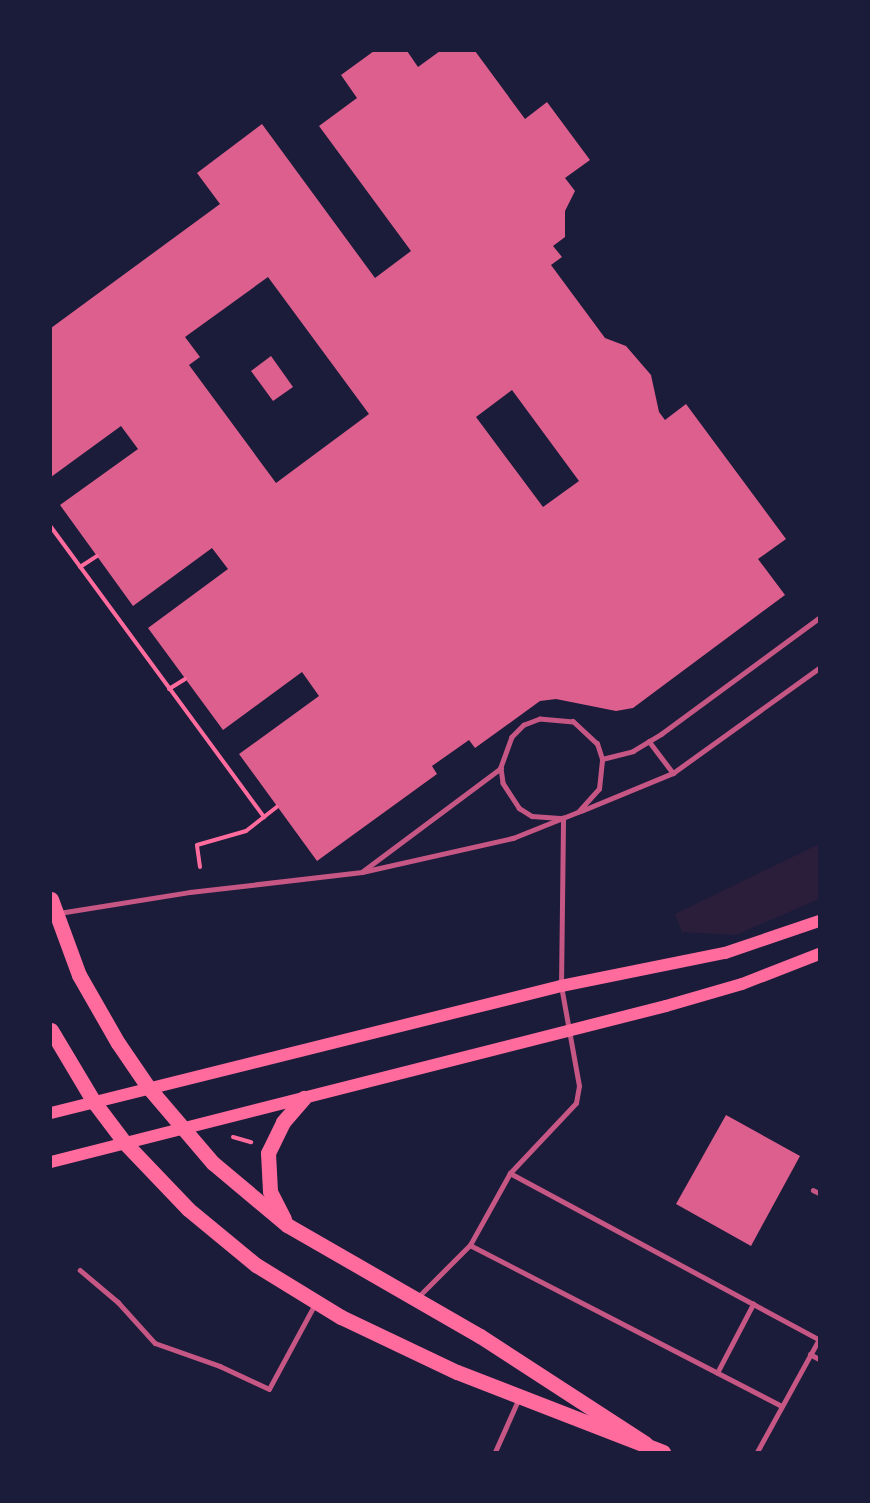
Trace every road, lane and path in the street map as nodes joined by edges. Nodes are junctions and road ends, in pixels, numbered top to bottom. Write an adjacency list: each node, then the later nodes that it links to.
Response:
1 (51, 527): 3 (path)
2 (97, 556): 3 (path)
3 (80, 567): 7 (path)
4 (819, 618): 8 (lane)
5 (819, 668): 11 (lane)
6 (185, 679): 7 (path)
7 (169, 689): 14 (path)
8 (649, 741): 9 (lane); 11 (lane)
9 (602, 759): 10 (lane); 13 (lane)
10 (501, 768): 15 (lane); 17 (lane)
11 (673, 773): 13 (lane)
12 (277, 807): 14 (path)
13 (578, 812): 15 (lane)
14 (264, 817): 16 (path)
15 (563, 818): 17 (lane); 21 (lane)
16 (200, 867)
17 (362, 872): 18 (lane)
18 (54, 906): 24 (main road)
19 (819, 921): 21 (main road)
20 (819, 954): 23 (main road)
21 (561, 986): 23 (lane); 24 (main road)
22 (51, 1030): 26 (main road)
23 (567, 1031): 25 (main road); 33 (lane)
24 (148, 1088): 26 (main road); 28 (main road)
25 (304, 1098): 28 (main road); 36 (main road)
26 (94, 1102): 27 (main road); 30 (main road)
27 (51, 1113)
28 (183, 1129): 30 (main road); 36 (main road)
29 (223, 1134): 31 (path)
30 (125, 1143): 32 (main road); 40 (main road)
31 (255, 1143)
32 (51, 1162)
33 (510, 1173): 37 (lane); 41 (lane)
34 (813, 1190): 35 (lane)
35 (819, 1194)
36 (287, 1225): 39 (main road)
37 (470, 1245): 39 (lane); 45 (lane)
38 (80, 1270): 40 (lane)
39 (415, 1300): 48 (main road)
40 (316, 1302): 46 (main road)
41 (753, 1304): 42 (lane); 45 (lane)
42 (819, 1339): 43 (lane)
43 (810, 1354): 44 (lane); 47 (lane)
44 (819, 1359)
45 (717, 1373): 47 (lane)
46 (520, 1395): 48 (main road); 49 (lane)
47 (782, 1406): 51 (lane)
48 (645, 1443): 50 (main road)
49 (495, 1452)
50 (663, 1452)
51 (757, 1452)

